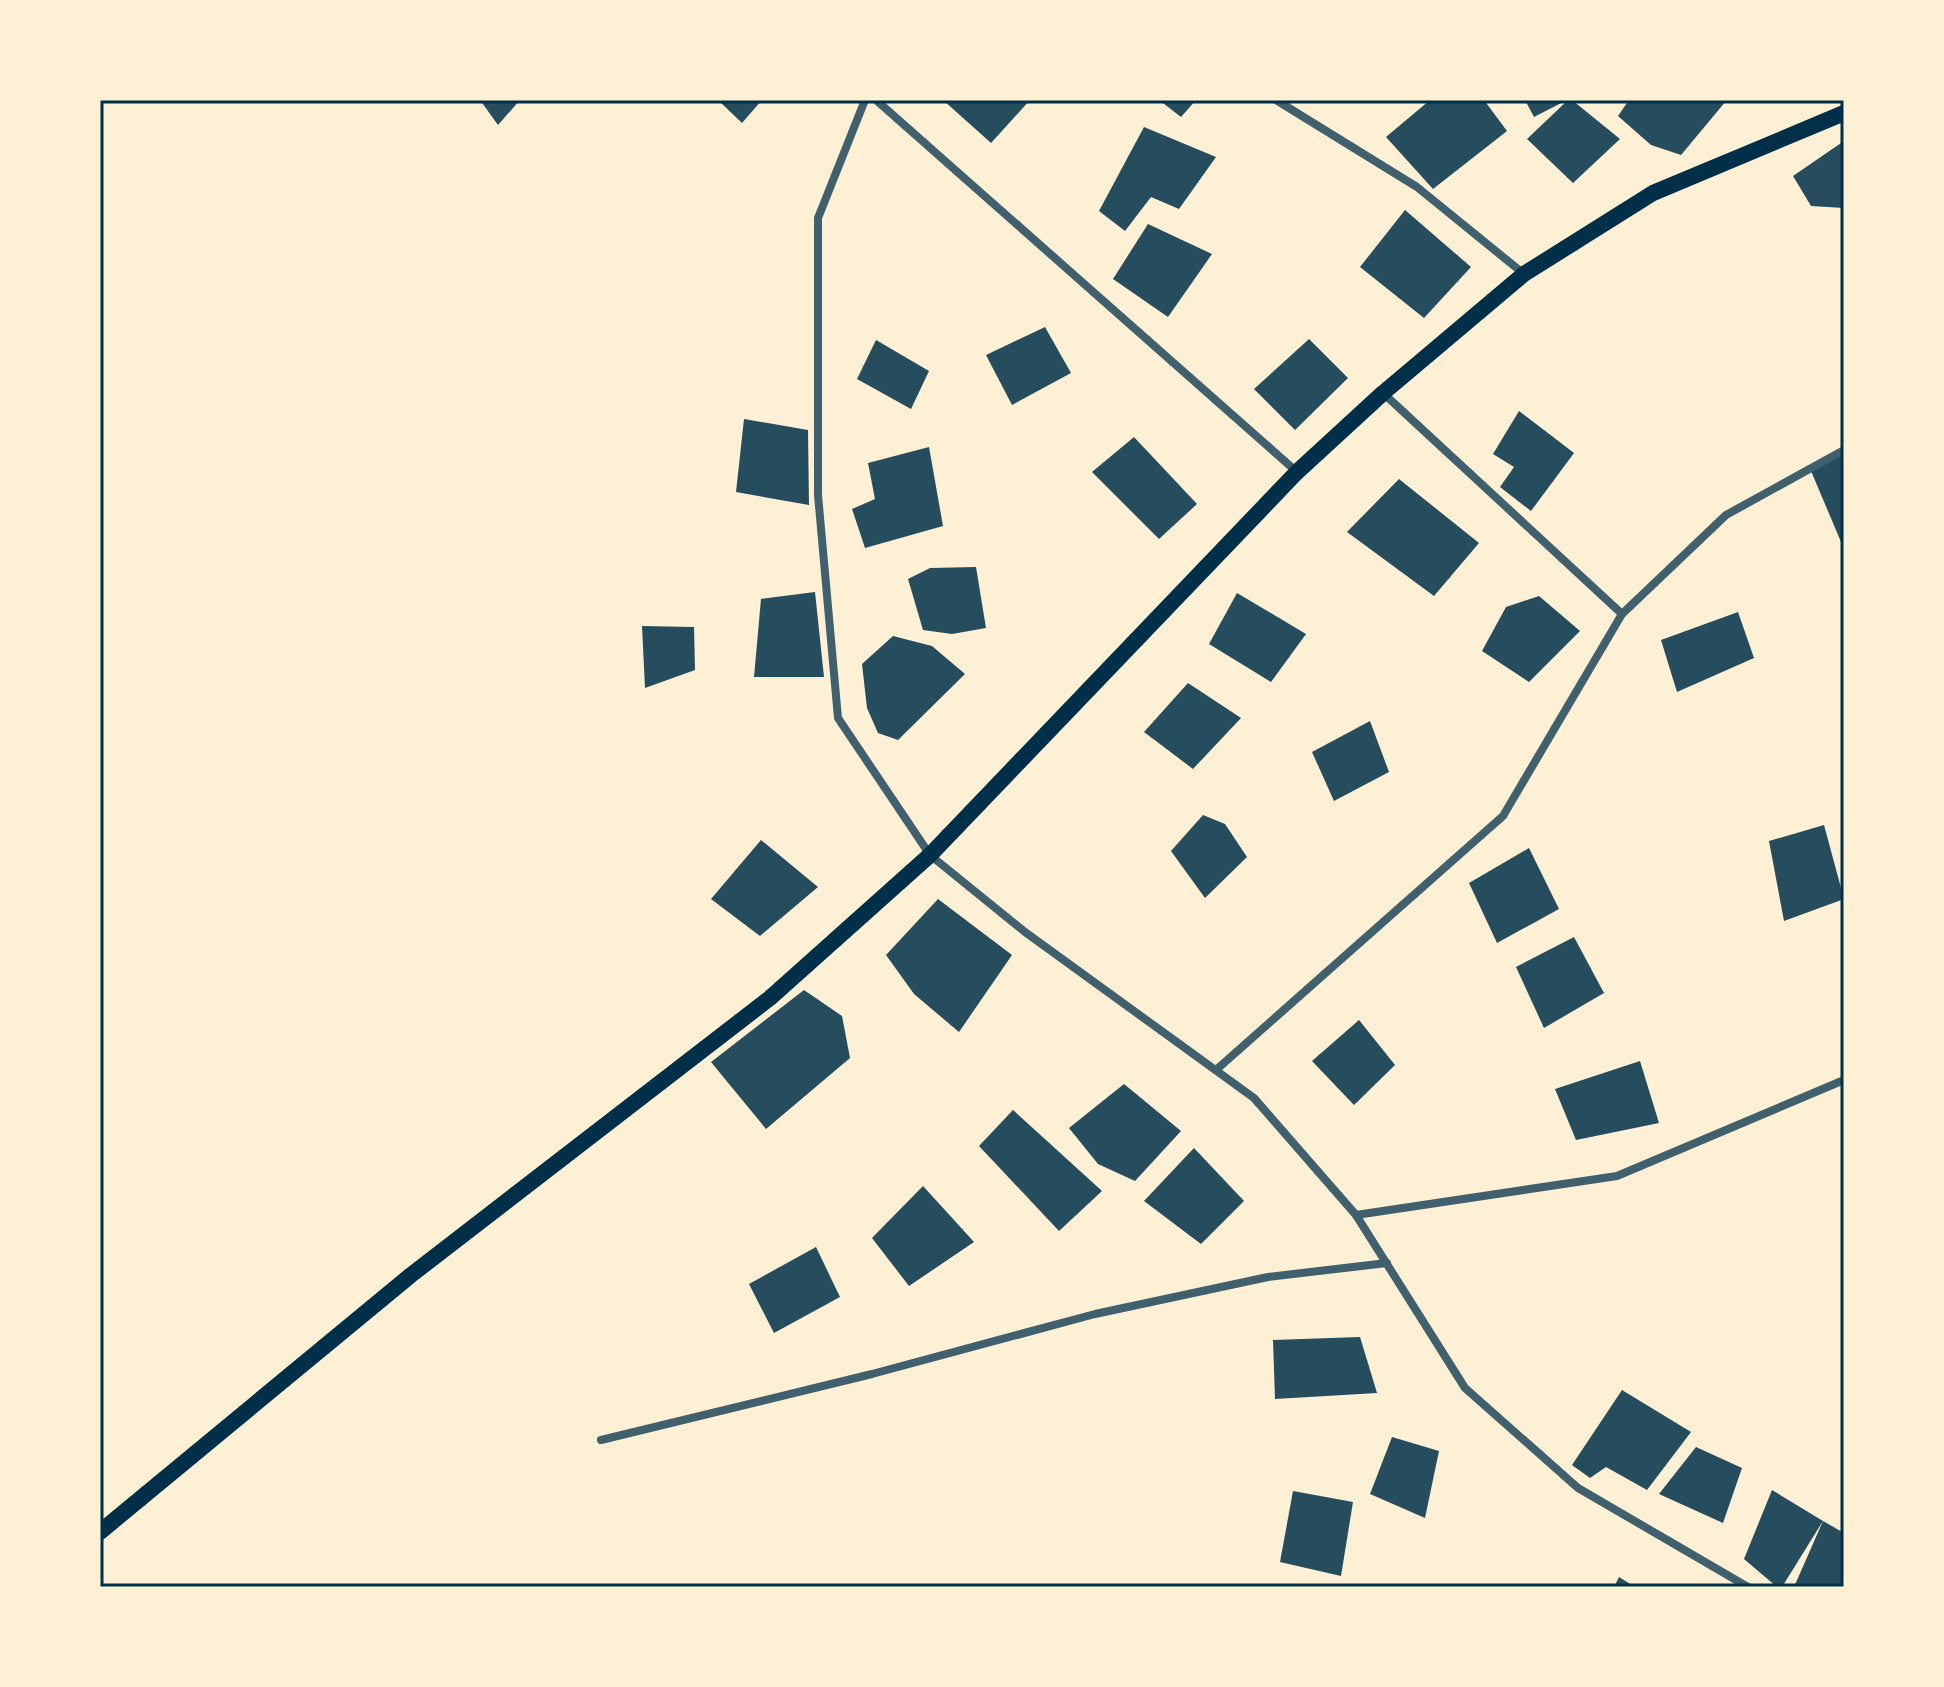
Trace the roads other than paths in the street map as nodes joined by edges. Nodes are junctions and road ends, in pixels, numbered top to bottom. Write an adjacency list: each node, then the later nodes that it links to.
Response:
1 (865, 100): 10 (street)
2 (876, 100): 8 (street)
3 (1276, 100): 5 (street)
4 (1844, 113): 5 (main road)
5 (1524, 274): 6 (main road)
6 (1383, 393): 8 (main road); 9 (street)
7 (1844, 450): 9 (street)
8 (1297, 472): 10 (main road)
9 (1622, 614): 11 (street)
10 (930, 855): 11 (street); 16 (main road)
11 (1216, 1070): 13 (street)
12 (1844, 1080): 13 (street)
13 (1356, 1215): 14 (street)
14 (1387, 1263): 15 (street); 17 (street)
15 (601, 1440)
16 (100, 1532)
17 (1748, 1587)

